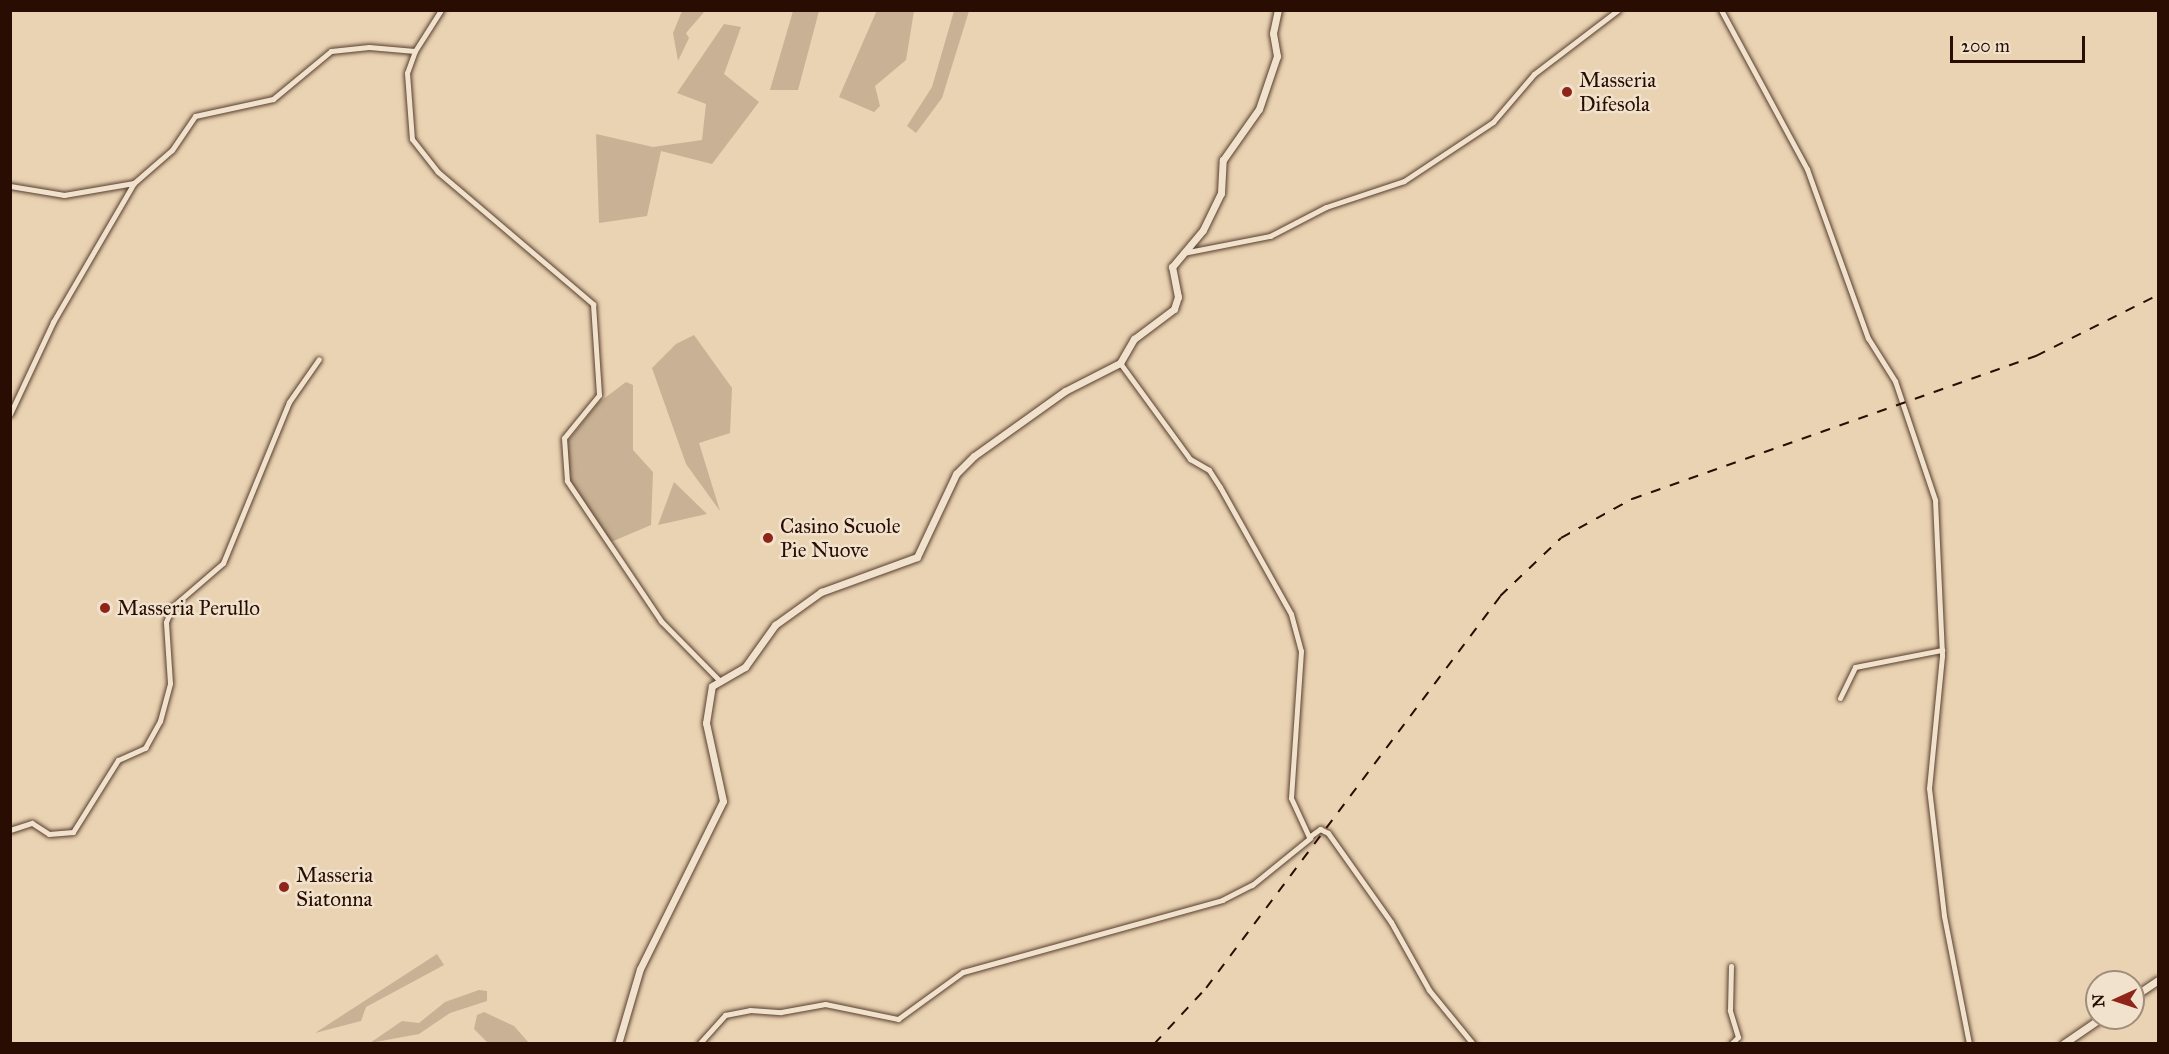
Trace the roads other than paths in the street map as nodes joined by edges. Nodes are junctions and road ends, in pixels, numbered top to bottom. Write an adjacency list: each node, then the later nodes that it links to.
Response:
1 (441, 10): 5 (street)
2 (1278, 10): 8 (street)
3 (1618, 10): 8 (street)
4 (1721, 10): 12 (street)
5 (415, 51): 6 (street); 13 (street)
6 (134, 183): 7 (street); 11 (street)
7 (10, 186)
8 (1183, 253): 10 (street)
9 (319, 359): 15 (street)
10 (1120, 363): 13 (street); 16 (street)
11 (10, 414)
12 (1942, 650): 14 (street); 25 (street)
13 (719, 680): 21 (street)
14 (1840, 698)
15 (10, 830)
16 (1310, 838): 22 (street); 23 (street)
17 (1731, 966): 24 (street)
18 (2158, 980): 19 (street)
19 (2145, 989)
20 (2085, 1029): 26 (street)
21 (618, 1044)
22 (699, 1044)
23 (1473, 1044)
24 (1731, 1044)
25 (1969, 1044)
26 (2063, 1044)

